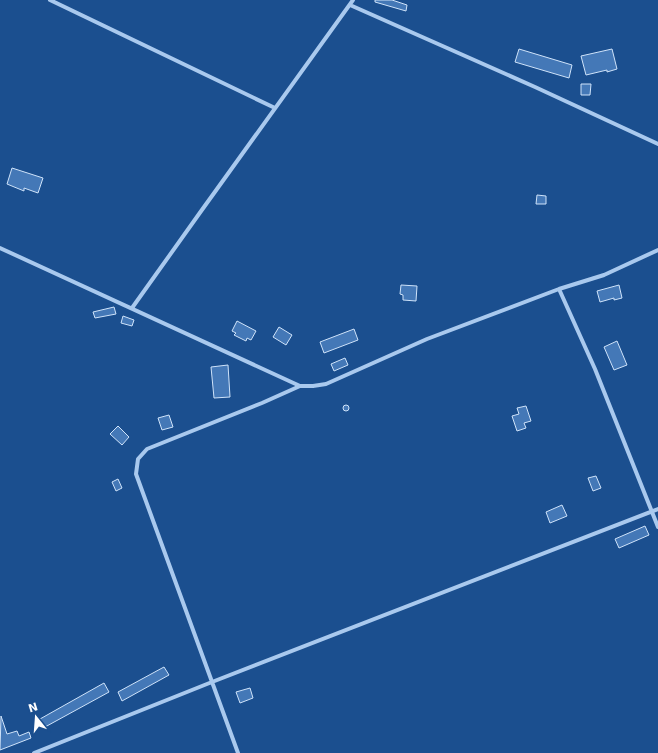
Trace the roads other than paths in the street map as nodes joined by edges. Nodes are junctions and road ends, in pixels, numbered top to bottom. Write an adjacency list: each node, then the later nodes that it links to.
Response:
1 (51, 0): 4 (street)
2 (353, 0): 3 (street)
3 (350, 5): 4 (street); 5 (street)
4 (275, 108): 9 (street)
5 (658, 144)
6 (0, 248): 9 (street)
7 (658, 250): 8 (street)
8 (559, 289): 10 (street); 12 (street)
9 (132, 308): 10 (street)
10 (300, 386): 14 (street)
11 (658, 509): 12 (street)
12 (652, 512): 13 (street); 14 (street)
13 (658, 527)
14 (212, 682): 15 (street); 16 (street)
15 (34, 753)
16 (238, 753)

